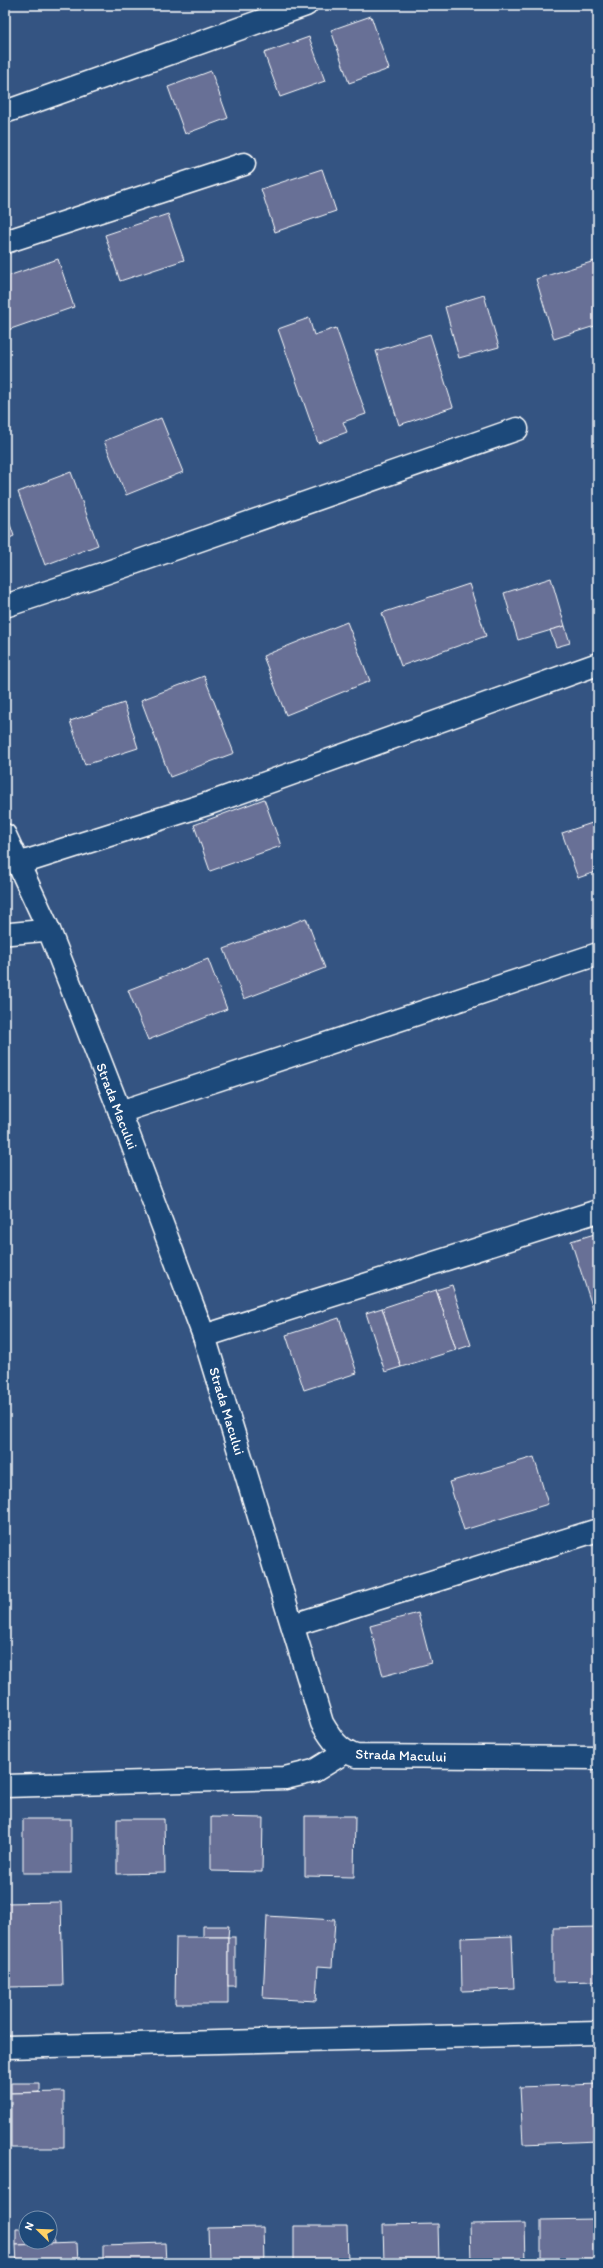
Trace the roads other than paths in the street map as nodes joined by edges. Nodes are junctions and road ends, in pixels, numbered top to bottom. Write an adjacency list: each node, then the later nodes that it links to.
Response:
1 (306, 5): 2 (street)
2 (5, 112)
3 (244, 164): 4 (street)
4 (5, 242)
5 (517, 429): 6 (street)
6 (5, 606)
7 (598, 664): 9 (street)
8 (5, 835): 9 (street, Strada Macului)
9 (18, 864): 10 (street, Strada Macului)
10 (49, 930): 11 (lane); 13 (street, Strada Macului)
11 (5, 934)
12 (598, 954): 13 (street)
13 (120, 1112): 15 (street, Strada Macului)
14 (598, 1211): 15 (street)
15 (204, 1336): 17 (street, Strada Macului)
16 (598, 1530): 17 (street)
17 (293, 1625): 18 (street, Strada Macului)
18 (345, 1752): 19 (street, Strada Macului); 20 (street)
19 (598, 1758)
20 (5, 1786)
21 (598, 2033): 22 (street)
22 (5, 2047)

